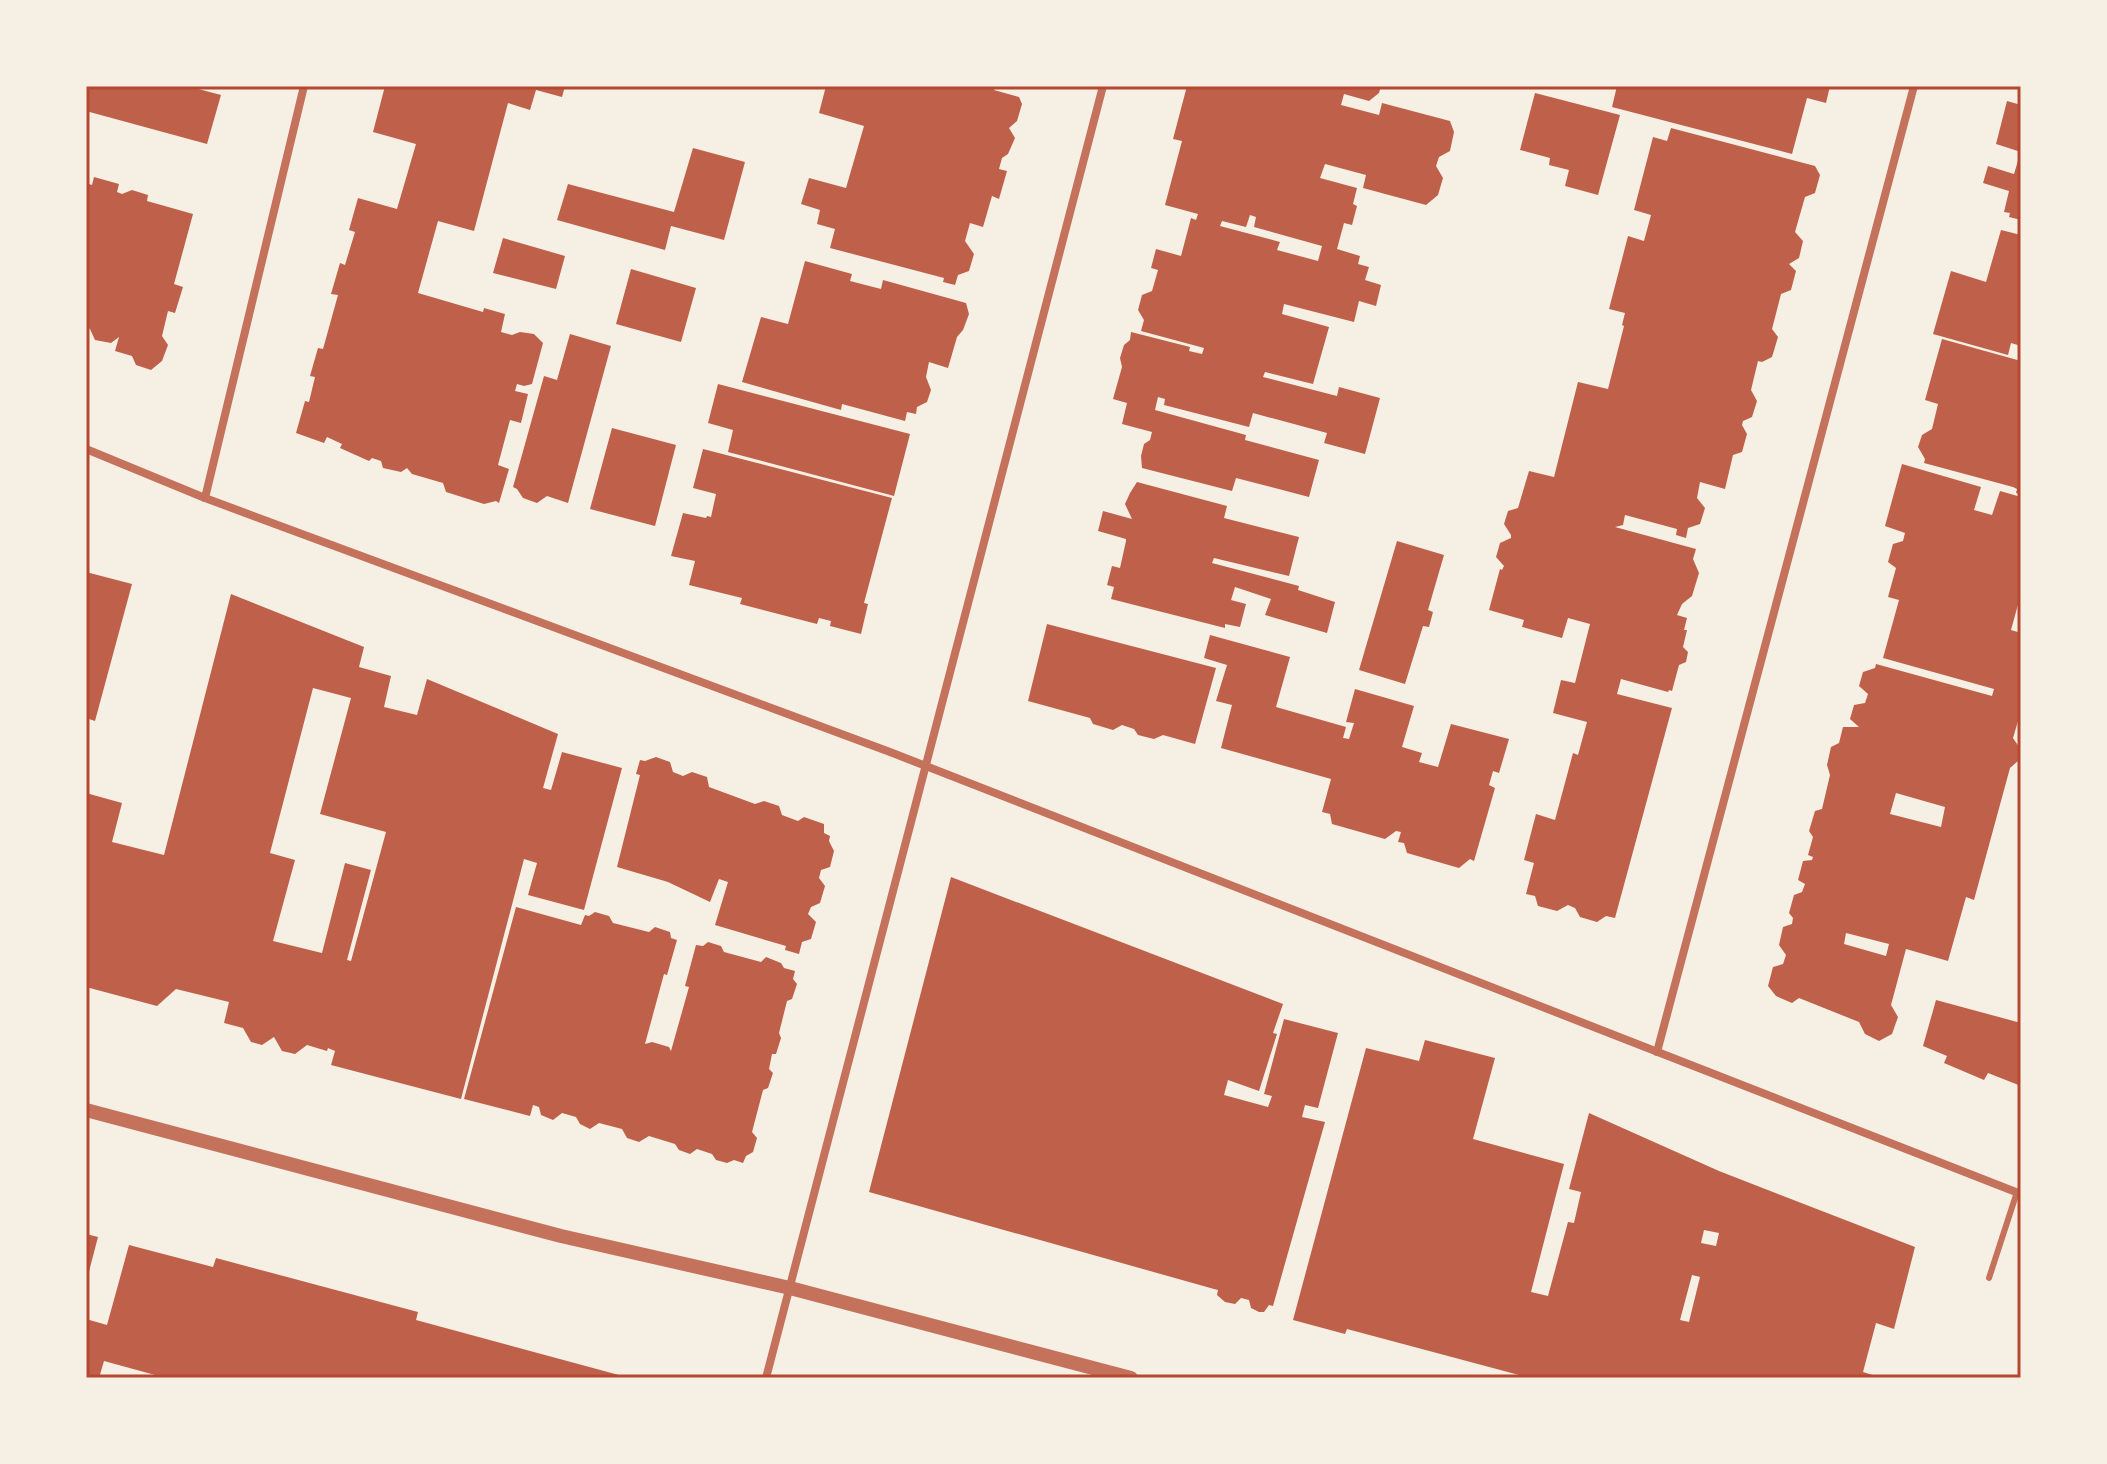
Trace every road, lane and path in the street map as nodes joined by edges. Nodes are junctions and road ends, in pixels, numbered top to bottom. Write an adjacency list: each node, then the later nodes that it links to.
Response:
1 (304, 86): 5 (street)
2 (1103, 86): 6 (street)
3 (1914, 86): 7 (street)
4 (86, 449): 5 (street)
5 (205, 498): 6 (street)
6 (924, 765): 7 (street); 11 (street)
7 (1657, 1052): 9 (street)
8 (86, 1110): 11 (street)
9 (2019, 1193): 10 (lane)
10 (1989, 1278)
11 (790, 1288): 12 (street); 13 (street)
12 (766, 1378)
13 (1131, 1378)

